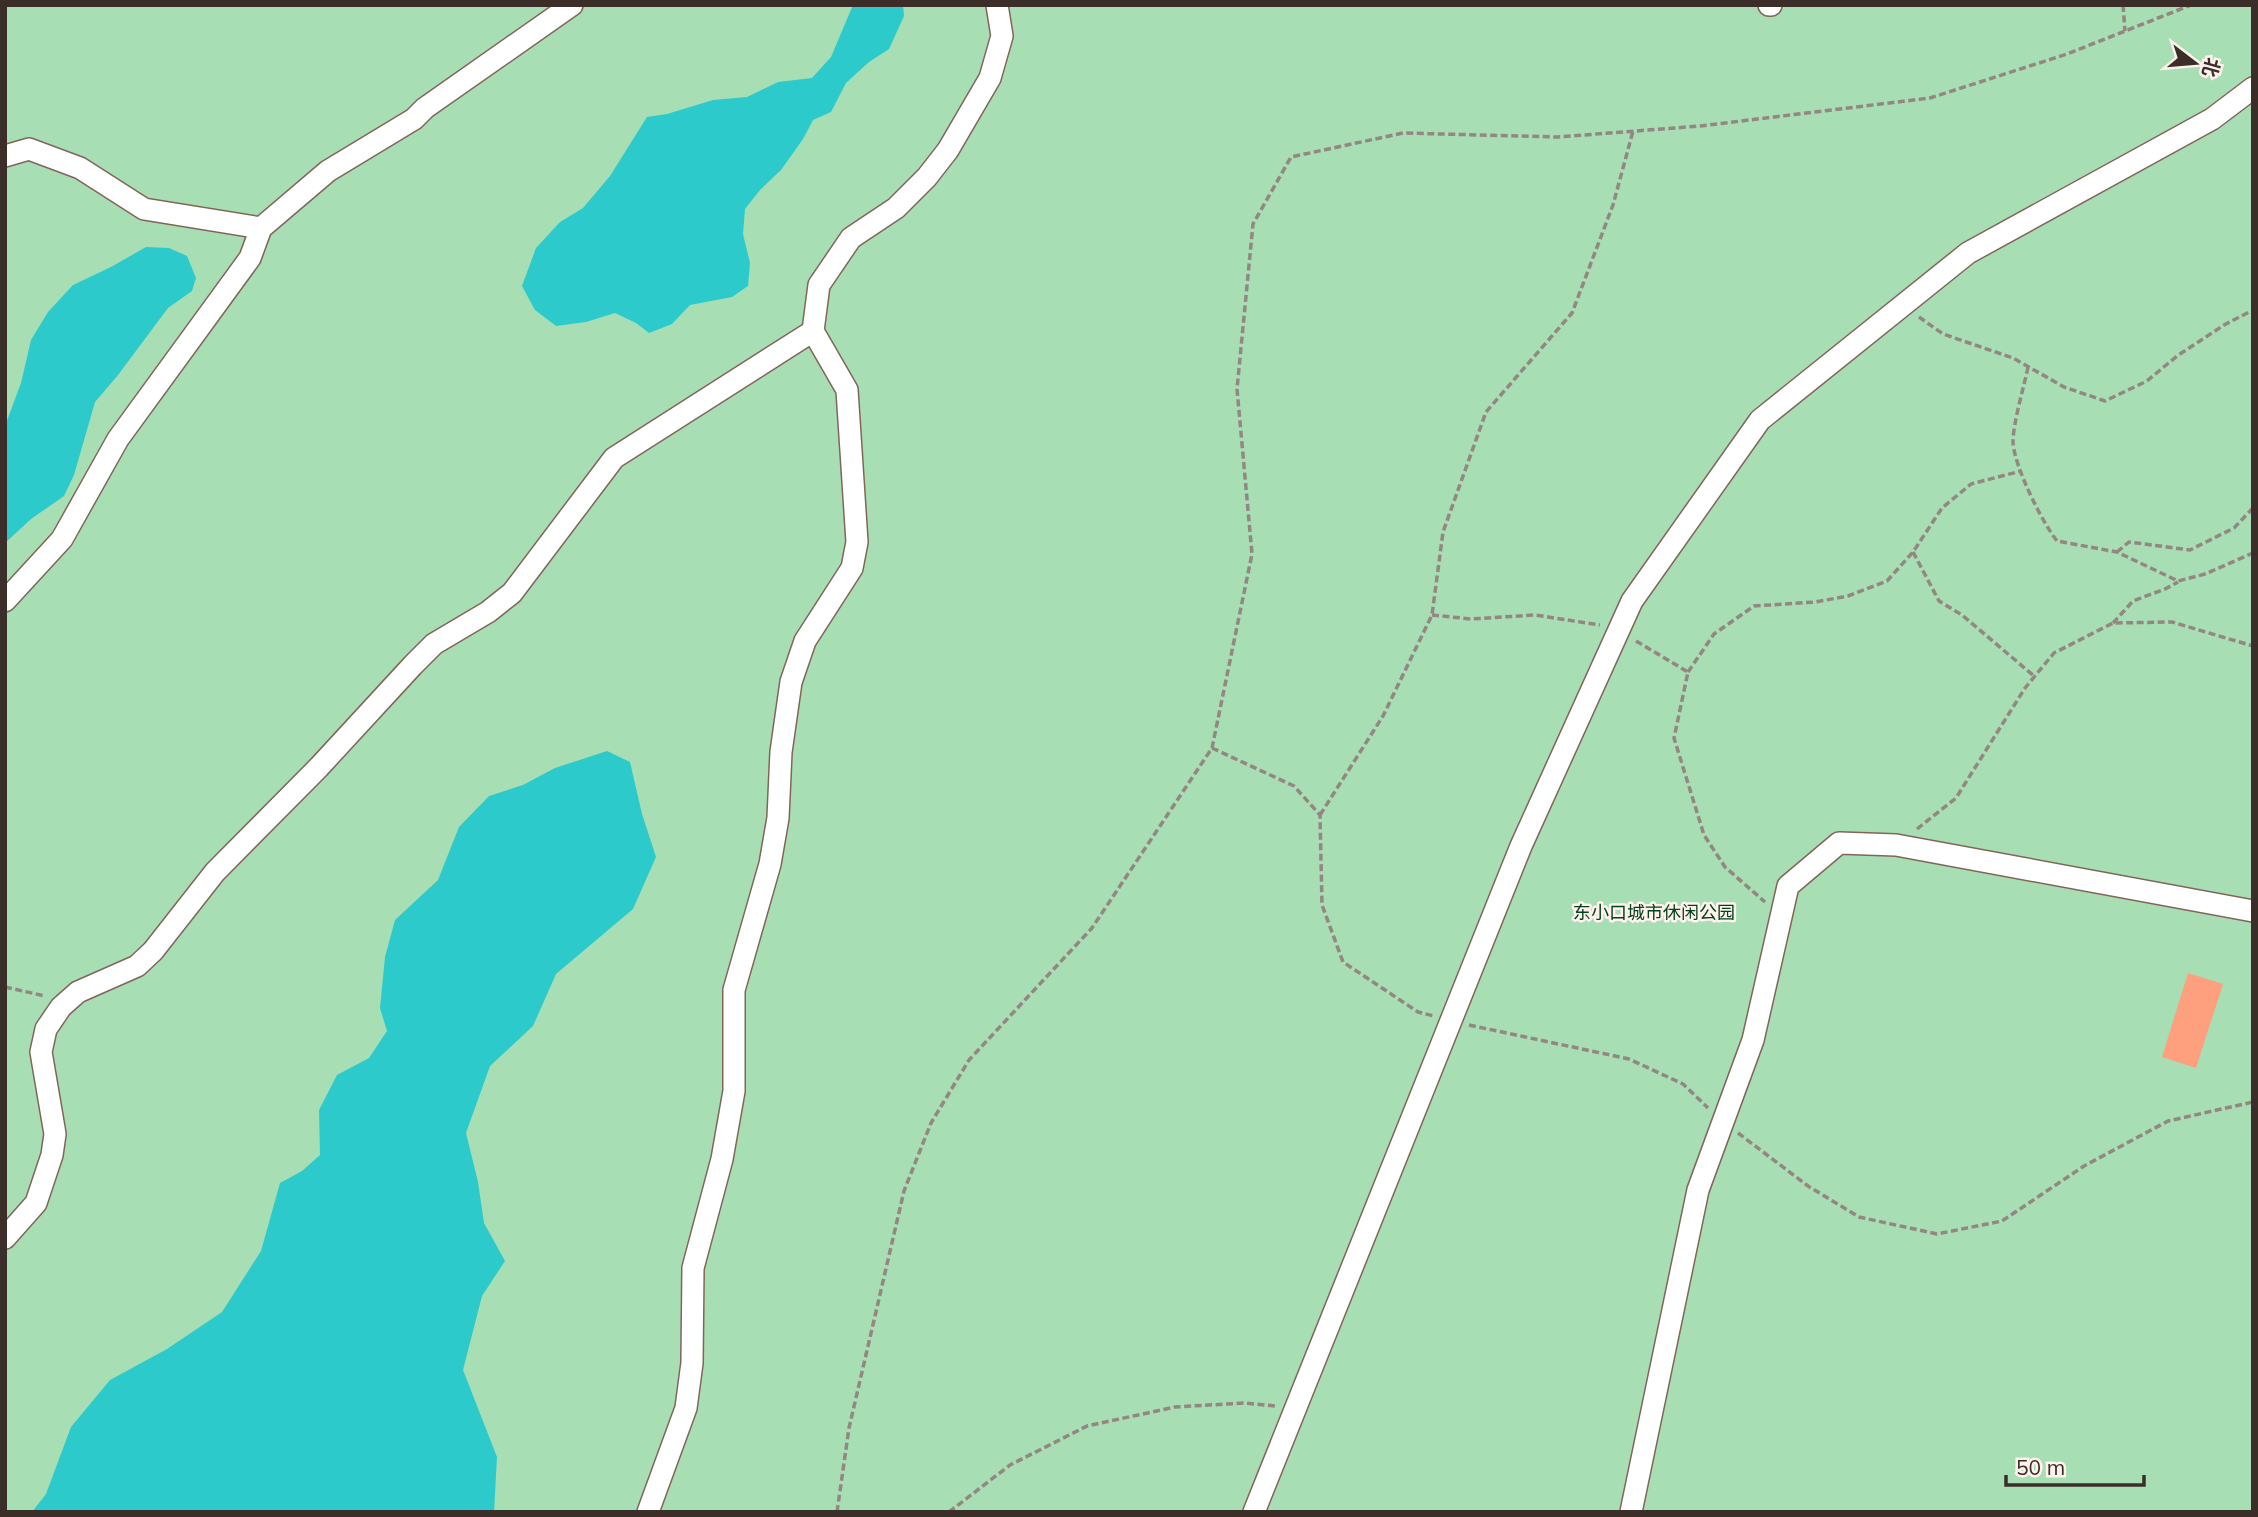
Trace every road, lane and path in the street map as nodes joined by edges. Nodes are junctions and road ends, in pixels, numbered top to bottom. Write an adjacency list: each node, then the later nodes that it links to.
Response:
1 (572, 5): 9 (street)
2 (997, 5): 12 (street)
3 (2123, 5): 5 (path)
4 (2191, 5): 5 (path)
5 (2125, 31): 7 (path)
6 (2253, 88): 10 (street)
7 (1633, 131): 21 (path); 27 (path)
8 (5, 156): 9 (street)
9 (261, 228): 20 (street)
10 (1903, 305): 13 (path); 23 (street)
11 (2253, 310): 13 (path)
12 (813, 331): 33 (street); 39 (street)
13 (2028, 367): 14 (path)
14 (2021, 471): 16 (path); 17 (path)
15 (2253, 508): 17 (path)
16 (1913, 552): 25 (path); 26 (path)
17 (2118, 552): 19 (path)
18 (2253, 553): 19 (path)
19 (2178, 581): 22 (path)
20 (5, 601)
21 (1432, 615): 23 (path); 28 (path)
22 (2113, 623): 24 (path); 26 (path)
23 (1619, 630): 25 (path); 34 (street)
24 (2253, 646)
25 (1688, 671): 31 (path)
26 (2035, 676): 29 (path)
27 (1212, 748): 28 (path); 40 (path)
28 (1320, 815): 34 (path)
29 (1896, 845): 30 (street); 31 (street)
30 (2253, 911)
31 (1781, 916): 36 (street)
32 (5, 987): 33 (path)
33 (67, 1000): 37 (street)
34 (1449, 1021): 36 (path); 38 (street)
35 (2253, 1102): 36 (path)
36 (1722, 1121): 43 (street)
37 (5, 1238)
38 (1296, 1408): 41 (path); 42 (street)
39 (648, 1512)
40 (837, 1512)
41 (949, 1512)
42 (1254, 1512)
43 (1631, 1512)

